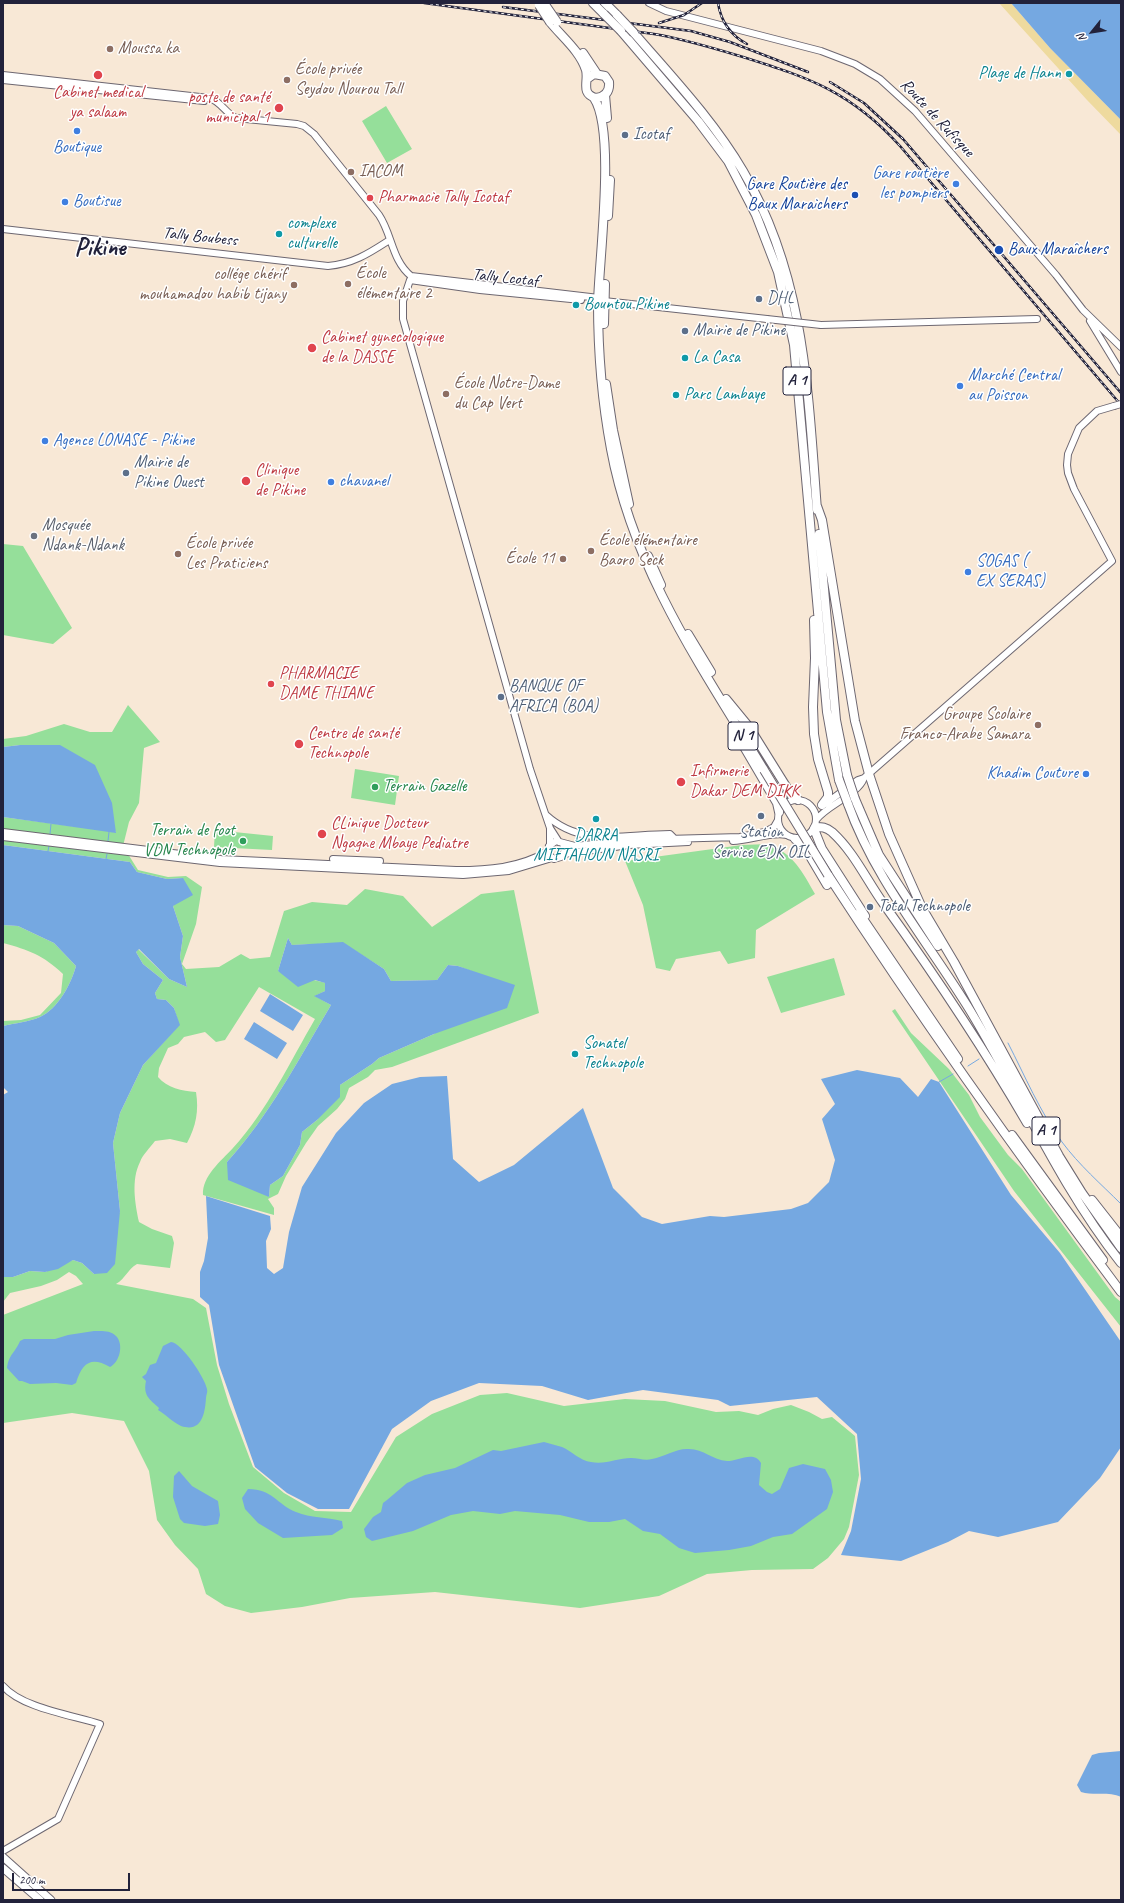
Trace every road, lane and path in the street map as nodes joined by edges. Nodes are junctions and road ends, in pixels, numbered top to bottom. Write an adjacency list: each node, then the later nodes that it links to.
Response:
1 (593, 3): 23 (highway, A 1, bridge)
2 (605, 3): 22 (highway, A 1, bridge)
3 (649, 3): 17 (main road, Route de Rufisque)
4 (542, 4): 5 (highway, bridge)
5 (553, 22): 6 (highway); 8 (highway)
6 (598, 74): 8 (highway); 10 (highway)
7 (3, 75): 11 (main road)
8 (587, 79): 12 (highway)
9 (3, 80): 11 (main road)
10 (605, 95): 12 (highway); 16 (highway)
11 (187, 98): 14 (main road); 15 (main road)
12 (594, 98): 16 (highway)
13 (3, 229): 14 (main road, Tally Boubess)
14 (388, 241): 15 (main road)
15 (410, 278): 16 (main road, Tally Lcotaf); 29 (main road)
16 (600, 300): 18 (main road, bridge); 24 (highway)
17 (1083, 310): 19 (main road, Route de Rufisque); 20 (main road, Route de Rufisque)
18 (1037, 319)
19 (1121, 347)
20 (1121, 372)
21 (1121, 404): 25 (main road, bridge)
22 (817, 506): 25 (highway); 50 (highway, A 1, bridge)
23 (815, 579): 28 (highway); 52 (highway, A 1, bridge)
24 (724, 700): 26 (highway); 30 (highway); 49 (highway, N 1)
25 (866, 776): 28 (main road); 31 (main road); 50 (highway)
26 (798, 800): 27 (main road); 30 (main road)
27 (809, 804): 28 (main road); 31 (main road)
28 (822, 805)
29 (546, 815): 32 (main road); 36 (main road)
30 (779, 816): 34 (main road); 37 (main road)
31 (815, 826): 38 (main road); 49 (highway); 52 (highway)
32 (550, 828): 39 (main road); 40 (main road)
33 (3, 832): 42 (main road)
34 (786, 835): 38 (main road); 44 (main road)
35 (3, 837): 45 (main road)
36 (597, 838): 37 (main road); 41 (main road)
37 (674, 838): 41 (main road)
38 (795, 838): 49 (highway)
39 (561, 843): 40 (main road); 41 (main road); 44 (main road)
40 (550, 844): 43 (main road)
41 (581, 845)
42 (145, 850): 46 (main road); 47 (main road)
43 (548, 851): 45 (main road); 48 (main road)
44 (564, 854): 45 (main road)
45 (552, 858)
46 (348, 860): 47 (main road); 48 (main road)
47 (364, 864): 48 (main road)
48 (482, 870)
49 (897, 976): 56 (highway); 57 (highway)
50 (979, 1008): 51 (highway, A 1)
51 (1059, 1156): 53 (highway); 54 (highway, A 1)
52 (1072, 1193): 55 (highway, A 1)
53 (1121, 1237)
54 (1121, 1248)
55 (1121, 1263)
56 (1121, 1285)
57 (1121, 1292)
58 (3, 1686): 59 (main road)
59 (3, 1851)
60 (3, 1857): 63 (main road)
61 (3, 1868): 62 (main road)
62 (40, 1900)
63 (50, 1900)

